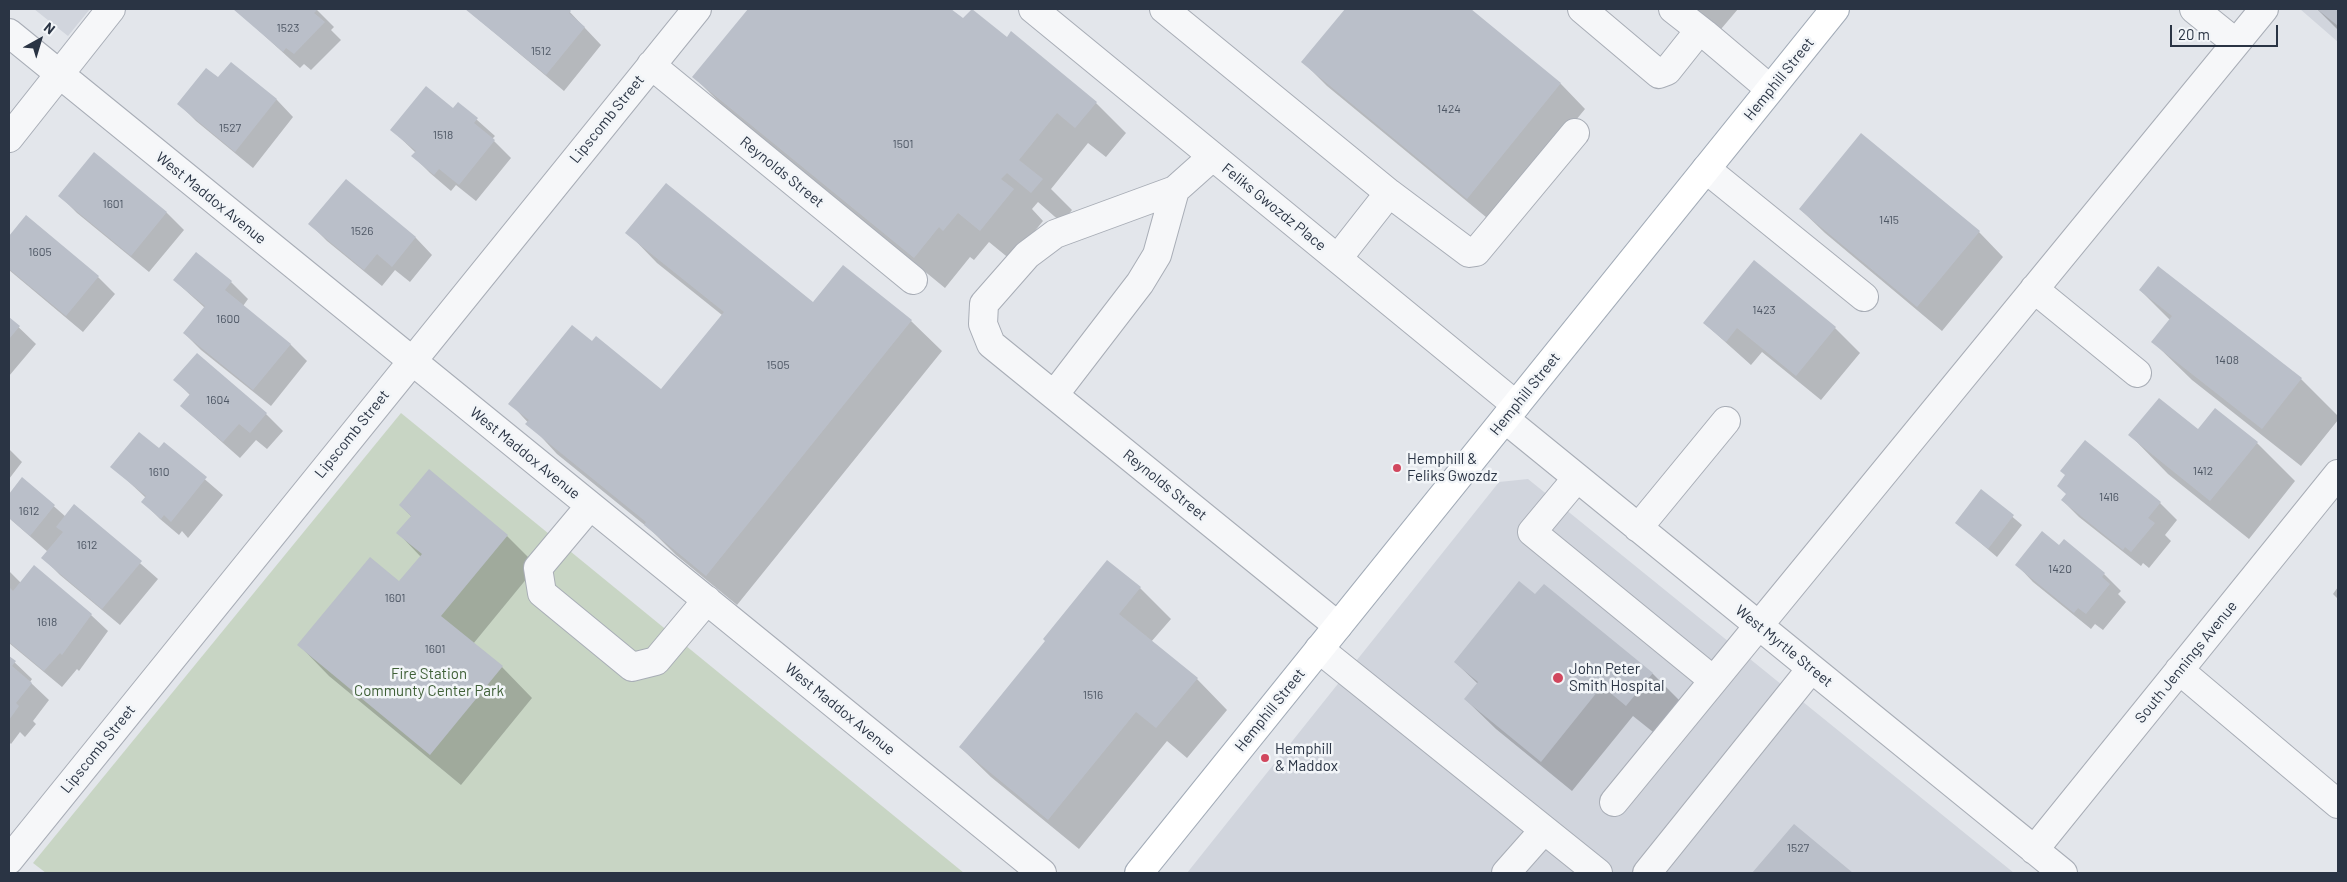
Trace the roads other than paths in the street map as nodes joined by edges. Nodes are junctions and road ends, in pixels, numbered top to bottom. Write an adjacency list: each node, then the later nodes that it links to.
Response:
1 (111, 9): 14 (street)
2 (697, 9): 13 (street, Lipscomb Street)
3 (1033, 9): 18 (street, Feliks Gwozdz Place)
4 (1164, 9): 21 (street)
5 (1582, 9): 11 (street)
6 (1673, 9): 11 (street)
7 (1836, 9): 15 (main road, Hemphill Street)
8 (2194, 9): 12 (street)
9 (2264, 9): 12 (street)
10 (9, 33): 14 (street, West Maddox Avenue)
11 (1705, 34): 15 (street)
12 (2236, 43): 24 (street)
13 (651, 65): 23 (street, Reynolds Street); 26 (street, Lipscomb Street)
14 (58, 74): 17 (street); 26 (street, West Maddox Avenue)
15 (1770, 89): 19 (main road, Hemphill Street)
16 (1575, 133): 21 (street)
17 (9, 138)
18 (1212, 157): 20 (street); 22 (street, Feliks Gwozdz Place)
19 (1706, 169): 25 (street); 29 (main road, Hemphill Street)
20 (1175, 190): 28 (street); 28 (street, Reynolds Street)
21 (1389, 194): 22 (street)
22 (1338, 258): 29 (street, Feliks Gwozdz Place)
23 (913, 280)
24 (2034, 289): 27 (street); 36 (street)
25 (1864, 297)
26 (411, 361): 33 (street, West Maddox Avenue); 46 (street, Lipscomb Street)
27 (2136, 373)
28 (1054, 394): 37 (street, Reynolds Street)
29 (1511, 412): 32 (street, West Myrtle Street); 37 (main road, Hemphill Street)
30 (1726, 421): 34 (street)
31 (2338, 474): 40 (street, South Jennings Avenue)
32 (1577, 478): 34 (street, West Myrtle Street); 41 (street)
33 (590, 506): 35 (street, West Maddox Avenue); 35 (street)
34 (1638, 528): 36 (street, West Myrtle Street)
35 (707, 600): 47 (street, West Maddox Avenue)
36 (1757, 625): 39 (street, West Myrtle Street); 41 (street)
37 (1338, 626): 38 (main road, Hemphill Street)
38 (1319, 649): 44 (street); 48 (main road, Hemphill Street)
39 (1811, 669): 45 (street, West Myrtle Street); 51 (street)
40 (2179, 670): 43 (street); 45 (street, South Jennings Avenue)
41 (1713, 680): 42 (street)
42 (1614, 802)
43 (2338, 804)
44 (1544, 830): 49 (street); 50 (street)
45 (2034, 850): 52 (street, West Myrtle Street)
46 (9, 860)
47 (1042, 873)
48 (1139, 873)
49 (1506, 873)
50 (1598, 873)
51 (1647, 873)
52 (2063, 873)

